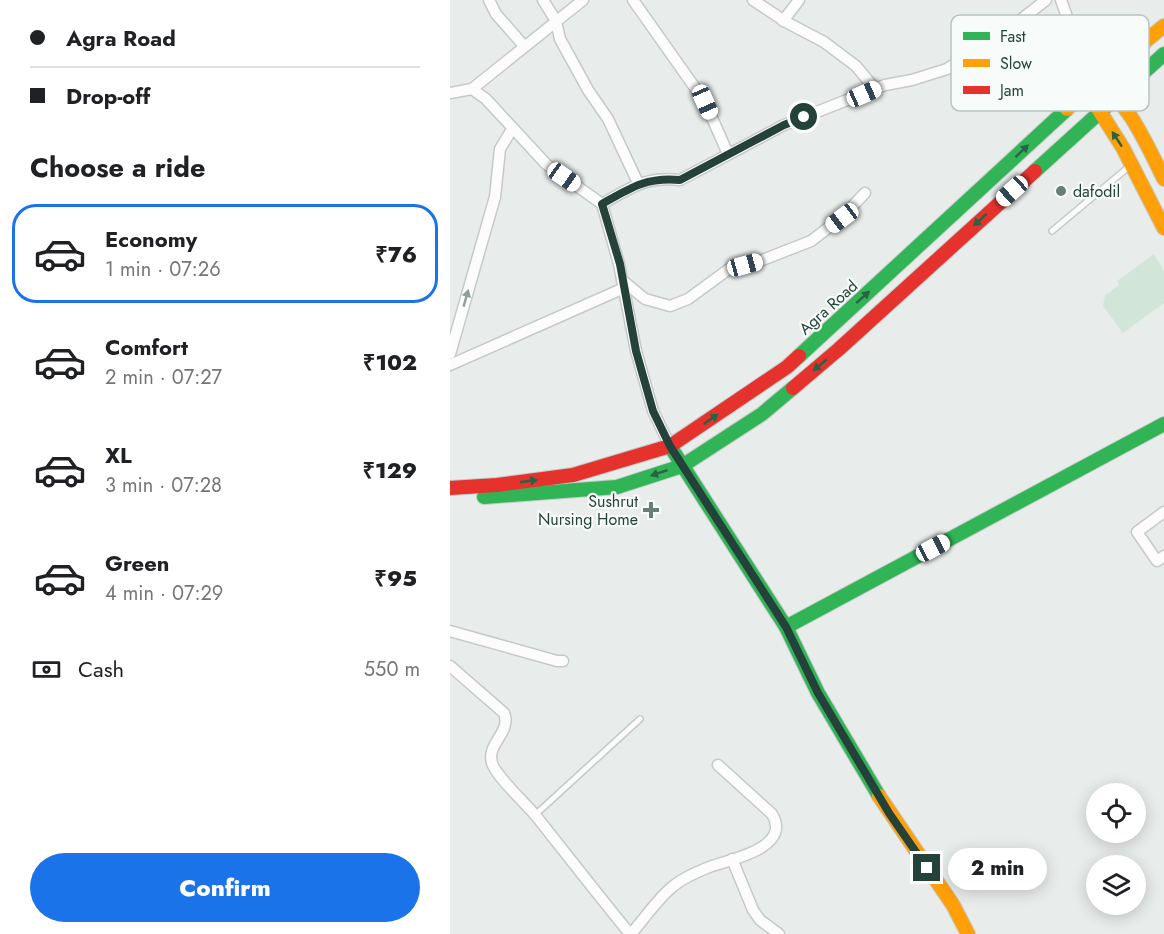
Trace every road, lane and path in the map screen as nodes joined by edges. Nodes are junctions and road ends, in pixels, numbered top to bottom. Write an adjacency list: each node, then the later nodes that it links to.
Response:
1 (489, 0): 15 (street)
2 (543, 0): 11 (street)
3 (583, 0): 11 (street)
4 (633, 0): 26 (street)
5 (753, 0): 12 (street)
6 (799, 0): 12 (street)
7 (1046, 0): 9 (street)
8 (1061, 0): 10 (street)
9 (1027, 15)
10 (1067, 15)
11 (556, 21): 15 (street); 29 (street)
12 (785, 22): 20 (street)
13 (1164, 26): 14 (main road, Agra Road)
14 (1149, 37)
15 (524, 46): 19 (street)
16 (1164, 54): 18 (main road)
17 (951, 66): 20 (street)
18 (1149, 67)
19 (472, 89): 21 (street); 25 (street)
20 (875, 89): 26 (street)
21 (450, 93)
22 (1065, 111): 38 (main road, Agra Road, one-way to 22)
23 (1126, 111): 28 (main road)
24 (1099, 112): 27 (main road, one-way to 24); 39 (main road, one-way to 39)
25 (512, 129): 31 (street); 35 (street, one-way to 25)
26 (728, 154): 29 (street)
27 (1131, 165): 32 (main road); 33 (lane)
28 (1164, 179)
29 (638, 183): 31 (street)
30 (865, 193): 34 (street)
31 (602, 204): 34 (street)
32 (1164, 228)
33 (1052, 231)
34 (623, 284): 36 (street); 38 (street)
35 (450, 354)
36 (450, 365)
37 (1164, 424): 44 (main road)
38 (670, 446): 39 (main road); 40 (main road, Agra Road, one-way to 38)
39 (682, 466): 41 (main road, one-way to 41); 44 (main road)
40 (450, 489)
41 (450, 499)
42 (1164, 512): 43 (street)
43 (1164, 556)
44 (786, 627): 54 (main road)
45 (450, 631): 46 (street)
46 (563, 661)
47 (450, 666): 50 (street)
48 (640, 719): 50 (lane)
49 (718, 765): 51 (street)
50 (535, 815): 52 (street)
51 (732, 859): 52 (street); 53 (street)
52 (630, 934)
53 (779, 934)
54 (968, 934)

